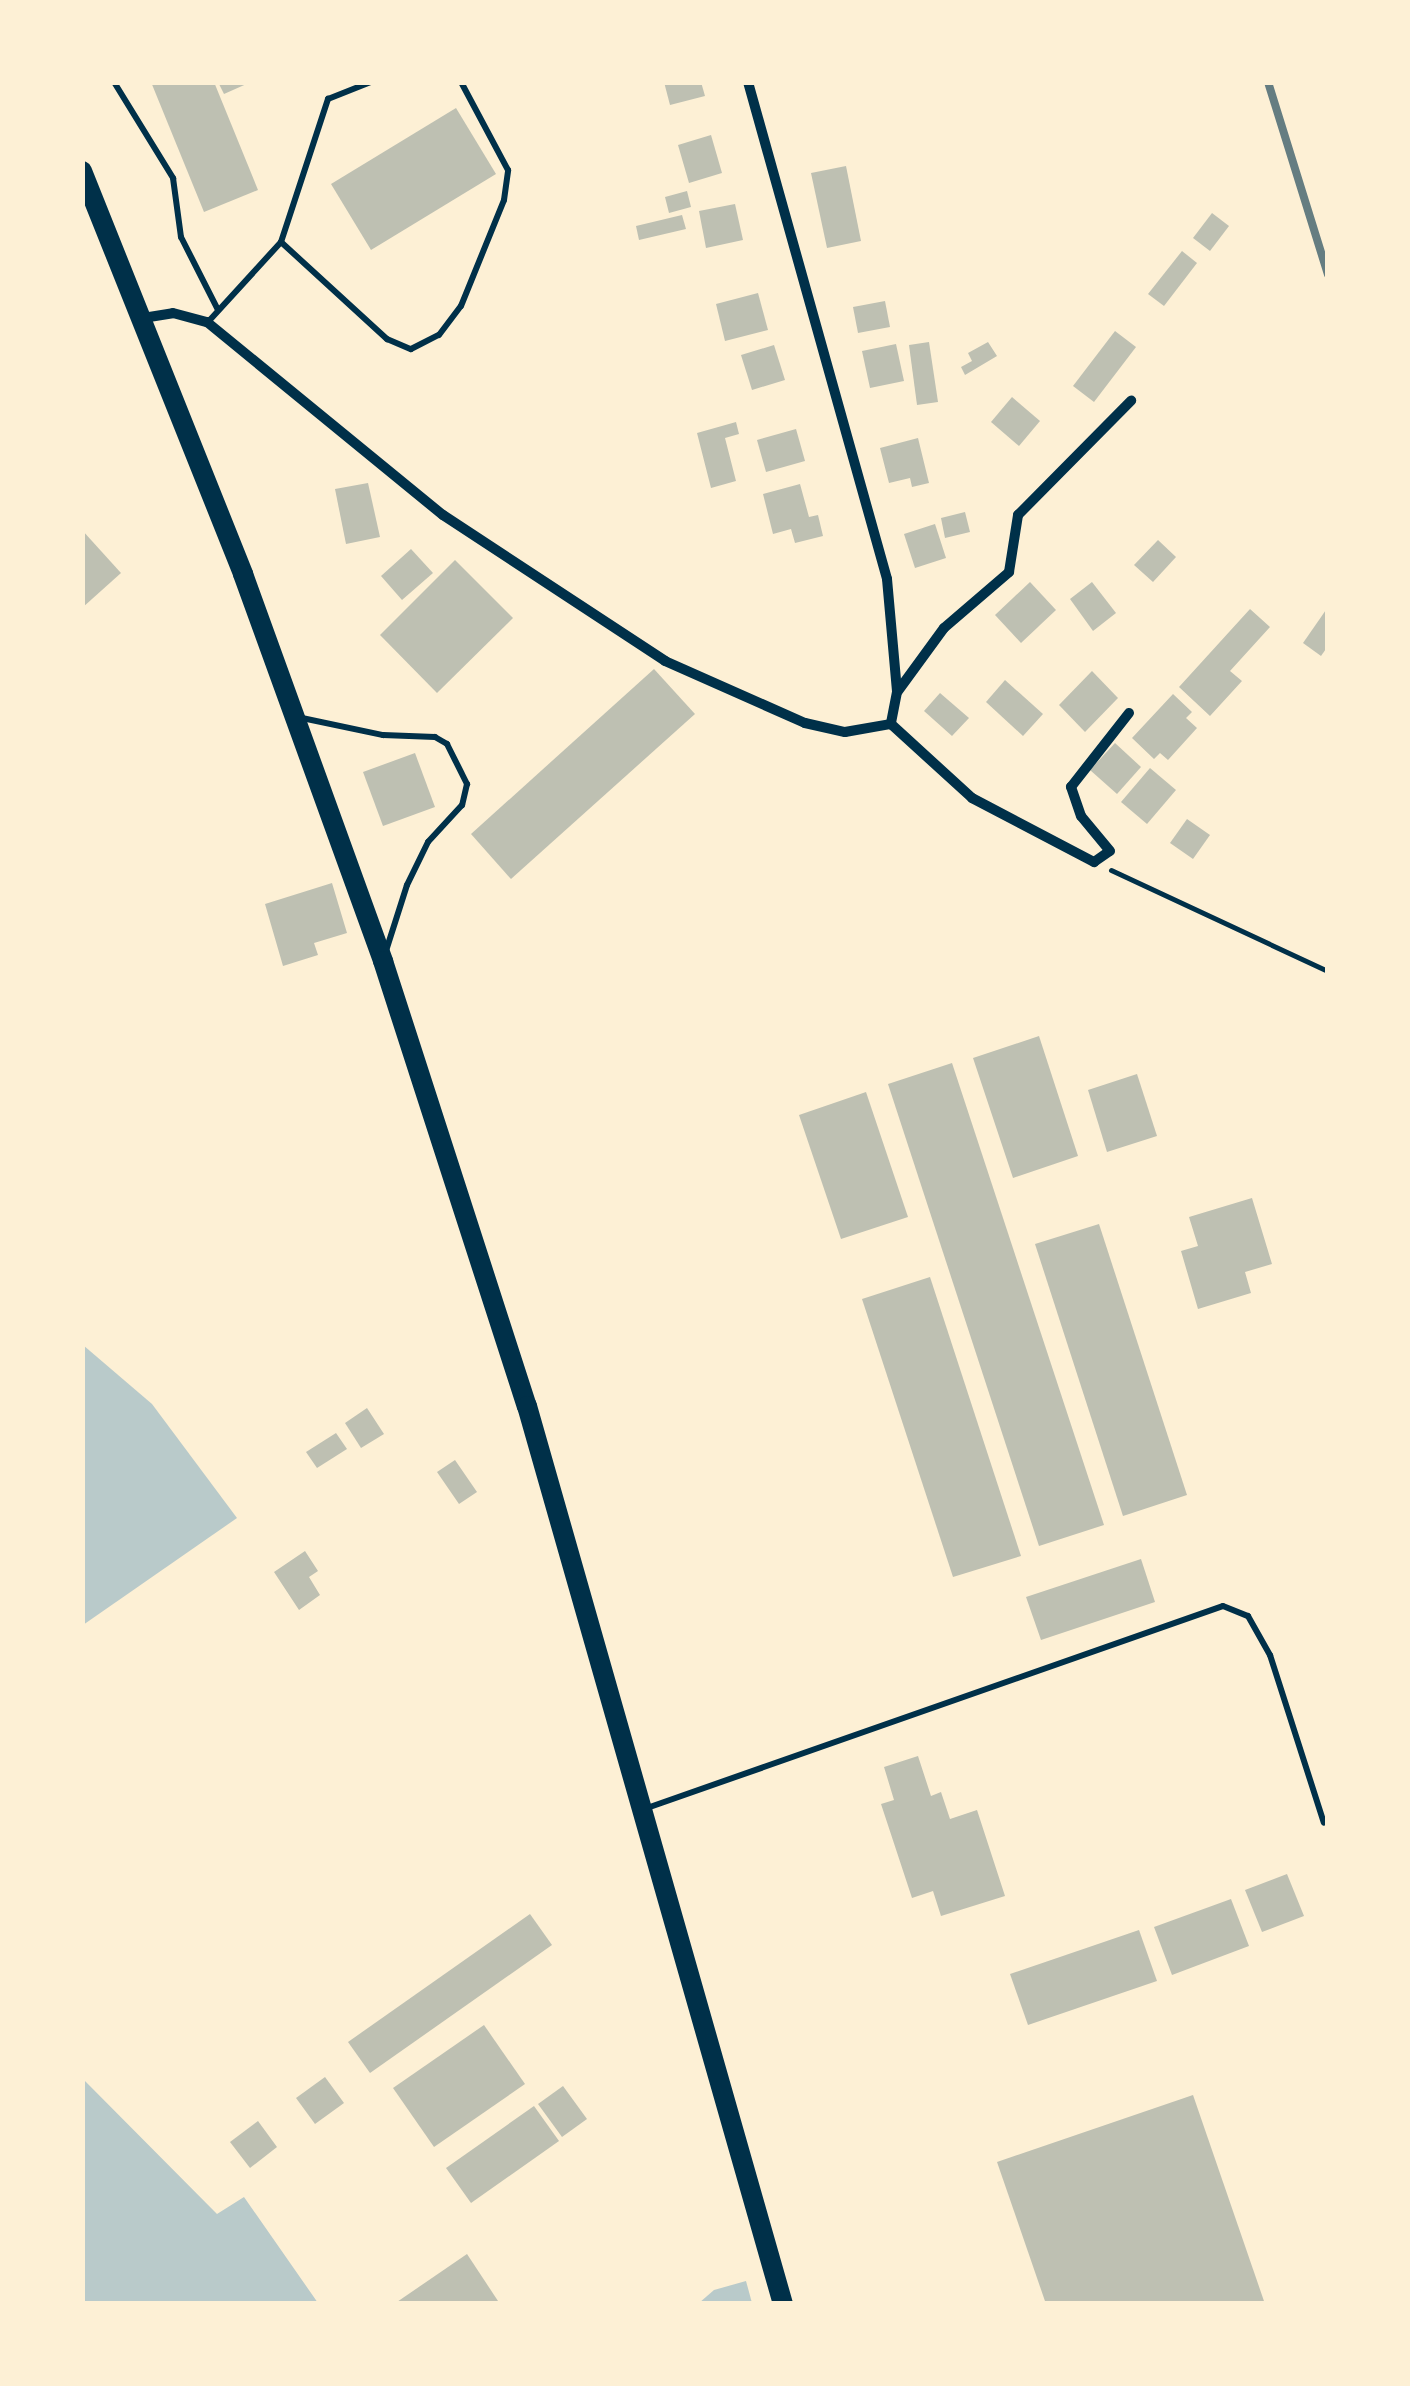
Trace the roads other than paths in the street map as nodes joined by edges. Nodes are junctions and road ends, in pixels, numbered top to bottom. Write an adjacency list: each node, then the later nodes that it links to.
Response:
1 (114, 82): 7 (lane)
2 (371, 82): 6 (lane)
3 (461, 82): 6 (lane)
4 (748, 82): 11 (street)
5 (82, 171): 8 (main road)
6 (280, 242): 7 (lane)
7 (218, 310): 9 (lane)
8 (143, 318): 9 (street); 13 (main road)
9 (207, 322): 14 (street)
10 (1131, 402): 11 (street)
11 (897, 692): 14 (street)
12 (1130, 713): 14 (street)
13 (295, 716): 15 (main road); 15 (lane)
14 (890, 724)
15 (383, 961): 16 (main road)
16 (646, 1808): 17 (lane); 18 (main road)
17 (1324, 1823)
18 (783, 2304)

